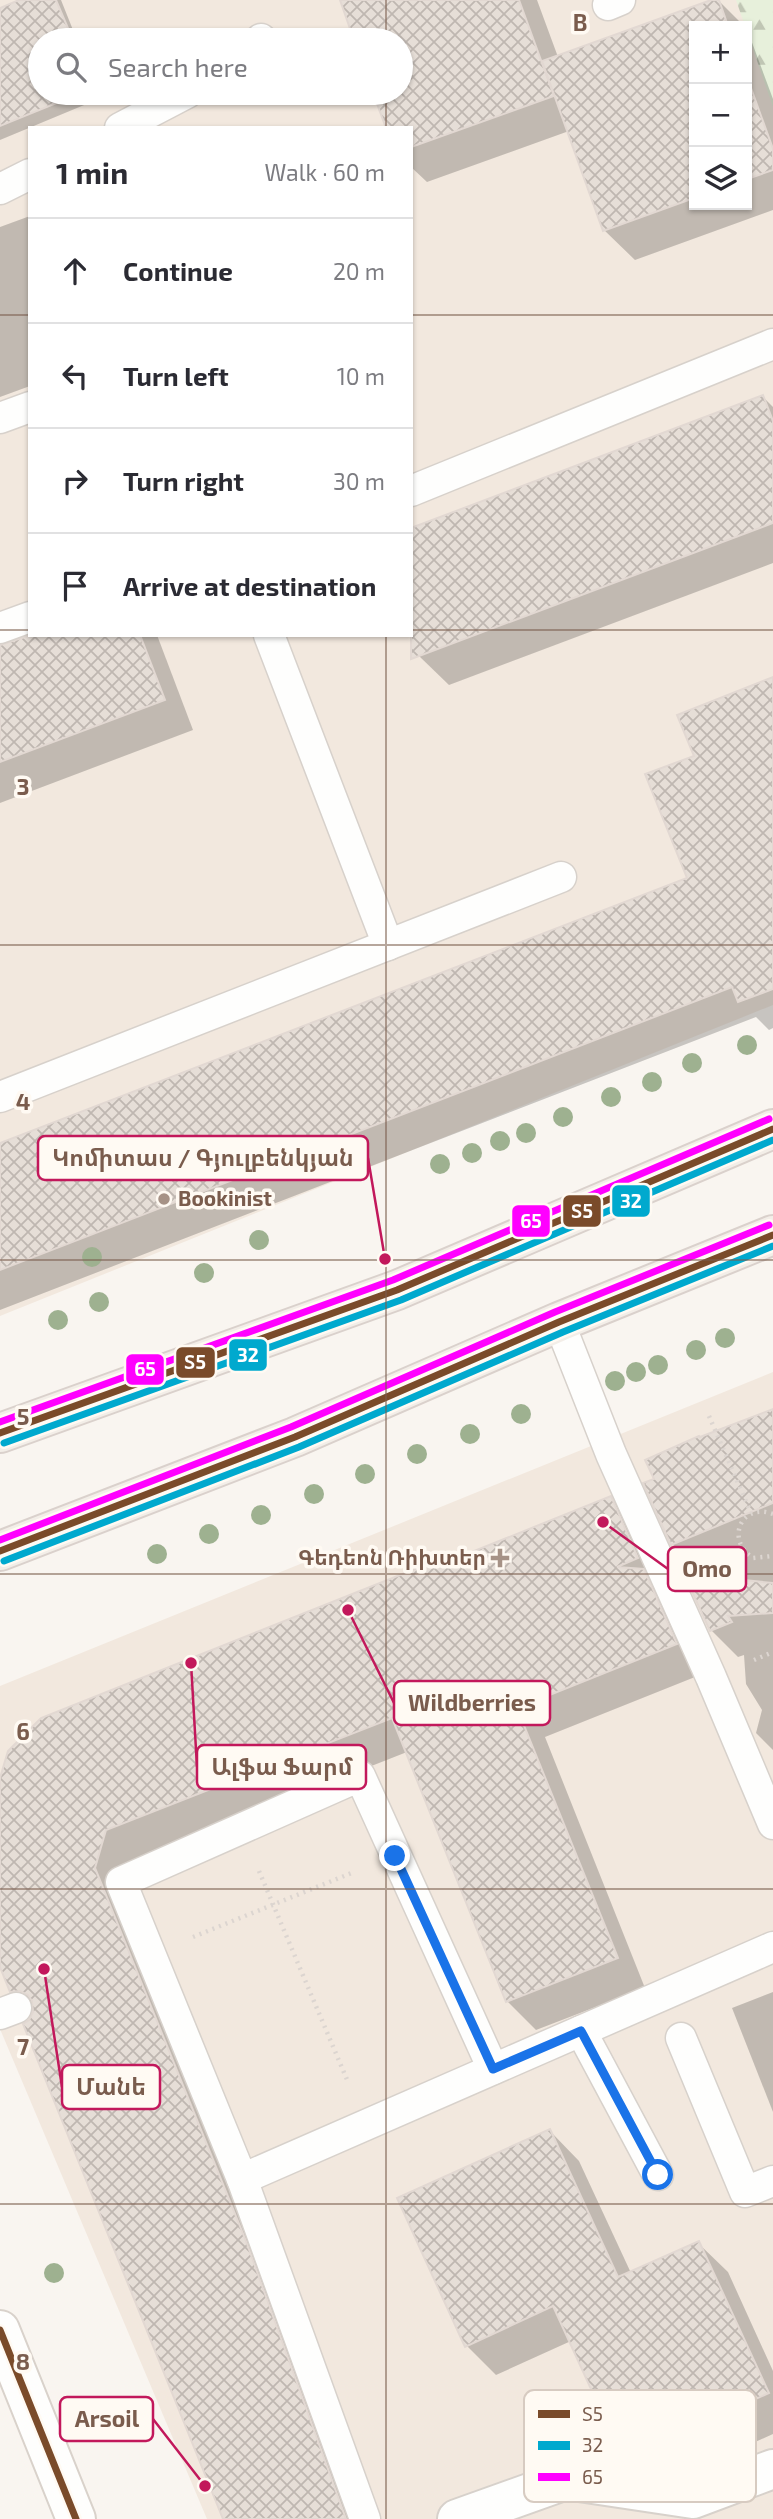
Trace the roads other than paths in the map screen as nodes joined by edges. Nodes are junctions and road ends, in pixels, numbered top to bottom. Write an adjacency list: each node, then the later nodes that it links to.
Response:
1 (164, 105): 2 (lane)
2 (124, 126)
3 (28, 175): 4 (lane)
4 (0, 189)
5 (773, 344): 8 (lane)
6 (28, 408): 7 (lane)
7 (0, 418)
8 (413, 490)
9 (28, 618): 10 (lane)
10 (0, 628)
11 (270, 637): 13 (lane)
12 (561, 877): 13 (lane)
13 (388, 945): 14 (lane)
14 (0, 1097)
15 (773, 1129): 18 (main road)
16 (773, 1234): 17 (main road)
17 (559, 1322): 19 (main road); 20 (lane)
18 (0, 1433)
19 (0, 1551)
20 (773, 1824)
21 (773, 1947): 22 (lane)
22 (581, 2031): 24 (lane); 25 (lane)
23 (681, 2038): 27 (lane)
24 (493, 2069): 26 (lane); 26 (lane)
25 (658, 2175)
26 (242, 2179): 33 (lane)
27 (773, 2181)
28 (0, 2330): 32 (street)
29 (773, 2469): 30 (street)
30 (756, 2475)
31 (524, 2495): 34 (street)
32 (76, 2519)
33 (365, 2519)
34 (457, 2519)

